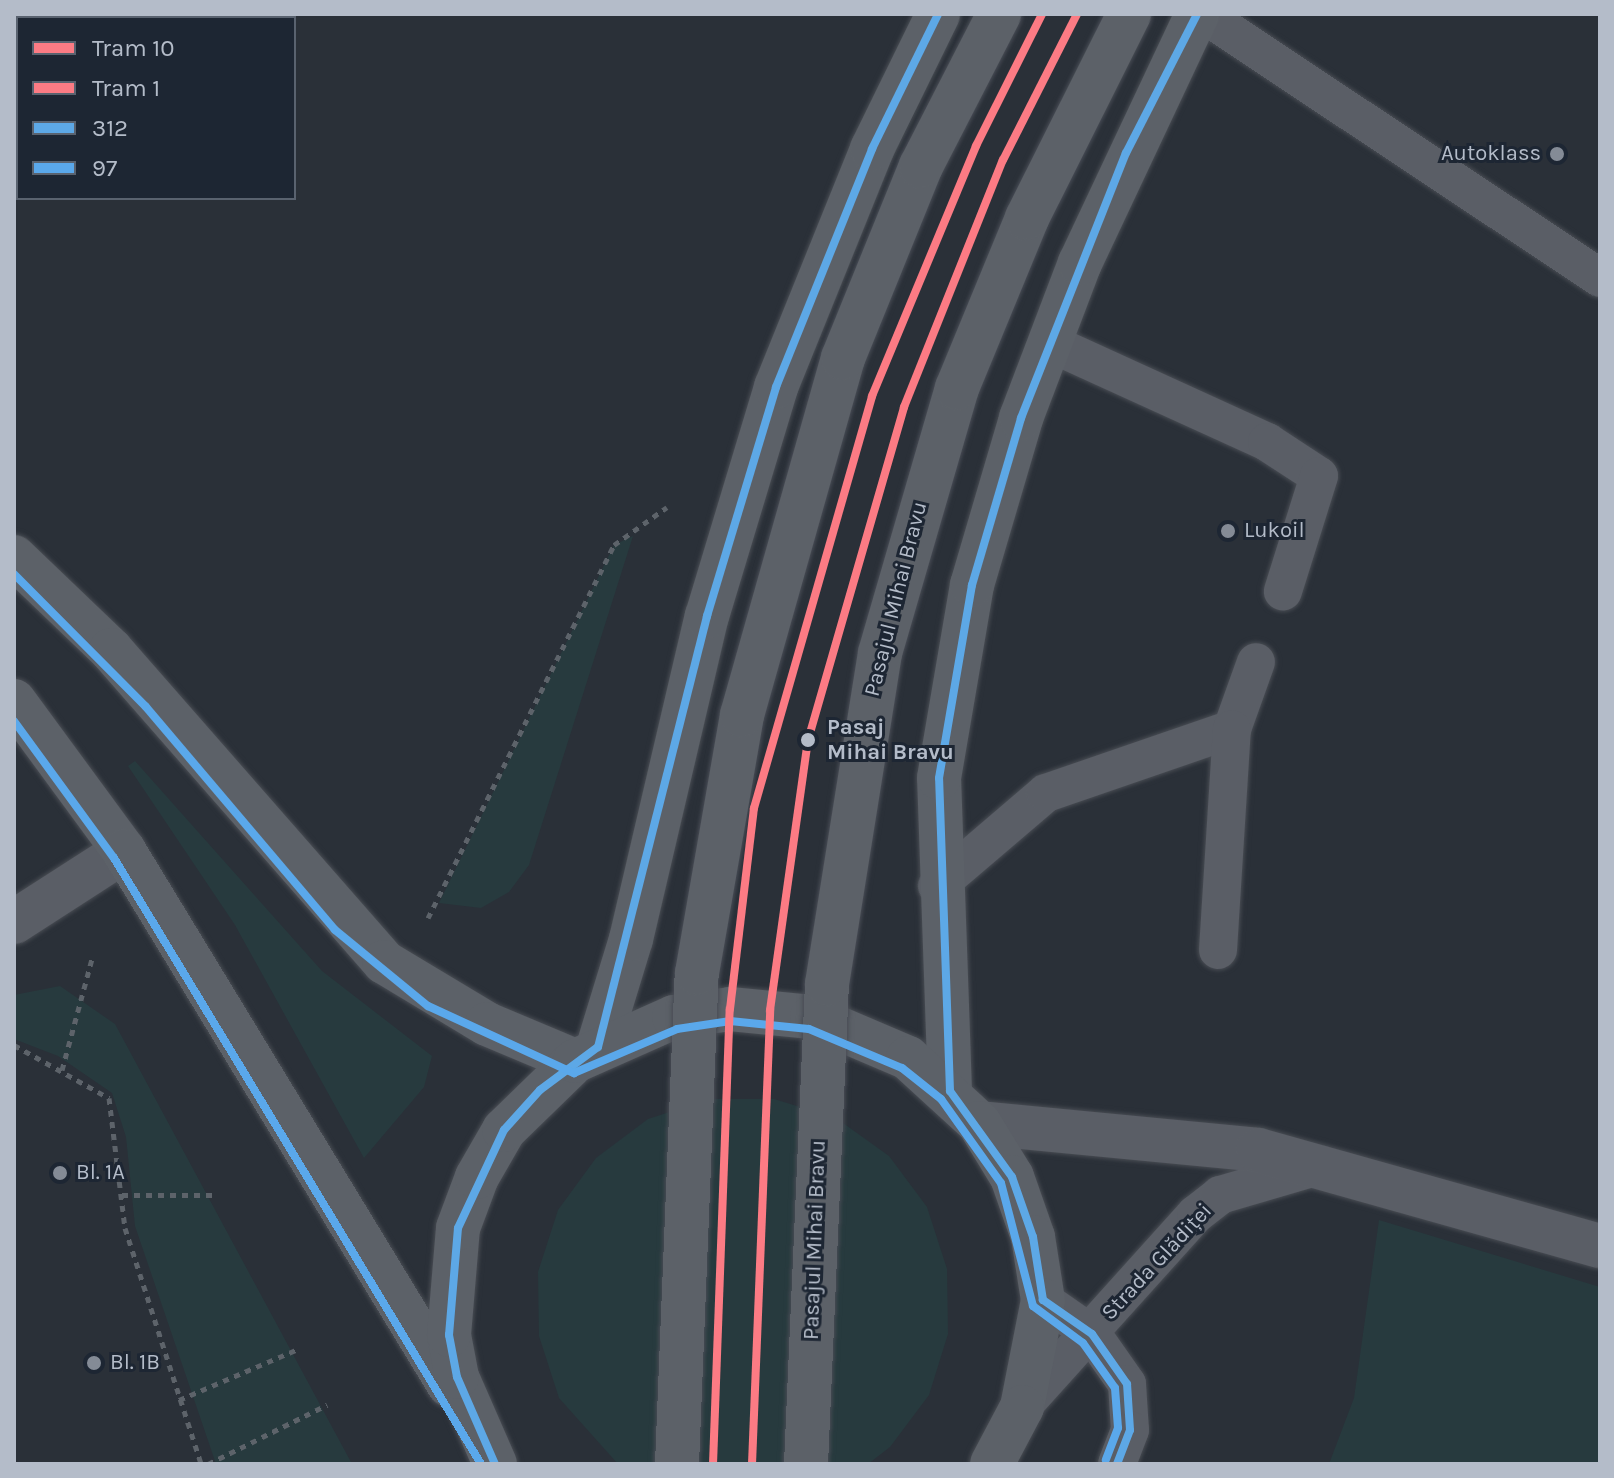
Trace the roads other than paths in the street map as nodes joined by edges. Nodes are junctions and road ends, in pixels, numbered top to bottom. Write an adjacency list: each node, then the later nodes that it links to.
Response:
1 (938, 14): 16 (main road)
2 (999, 14): 25 (main road, bridge)
3 (1129, 14): 26 (main road, Pasajul Mihai Bravu, bridge)
4 (1200, 14): 5 (lane); 6 (main road)
5 (1600, 278)
6 (1050, 343): 8 (lane); 13 (main road)
7 (14, 557): 16 (main road)
8 (1283, 591)
9 (1256, 662): 11 (lane)
10 (14, 701): 12 (main road)
11 (1232, 729): 13 (lane); 15 (lane)
12 (124, 851): 14 (street); 24 (main road)
13 (937, 886): 17 (main road)
14 (14, 922)
15 (1218, 950)
16 (587, 1054): 17 (main road); 24 (main road)
17 (950, 1091): 18 (main road)
18 (979, 1123): 19 (street); 21 (main road)
19 (1322, 1165): 20 (street); 22 (lane, Strada Glădiței)
20 (1600, 1246)
21 (1043, 1300): 22 (lane); 23 (main road)
22 (1092, 1334): 23 (lane, Strada Glădiței); 28 (lane)
23 (1022, 1407): 27 (main road)
24 (485, 1446)
25 (677, 1464)
26 (806, 1464)
27 (992, 1464)
28 (1117, 1464)

